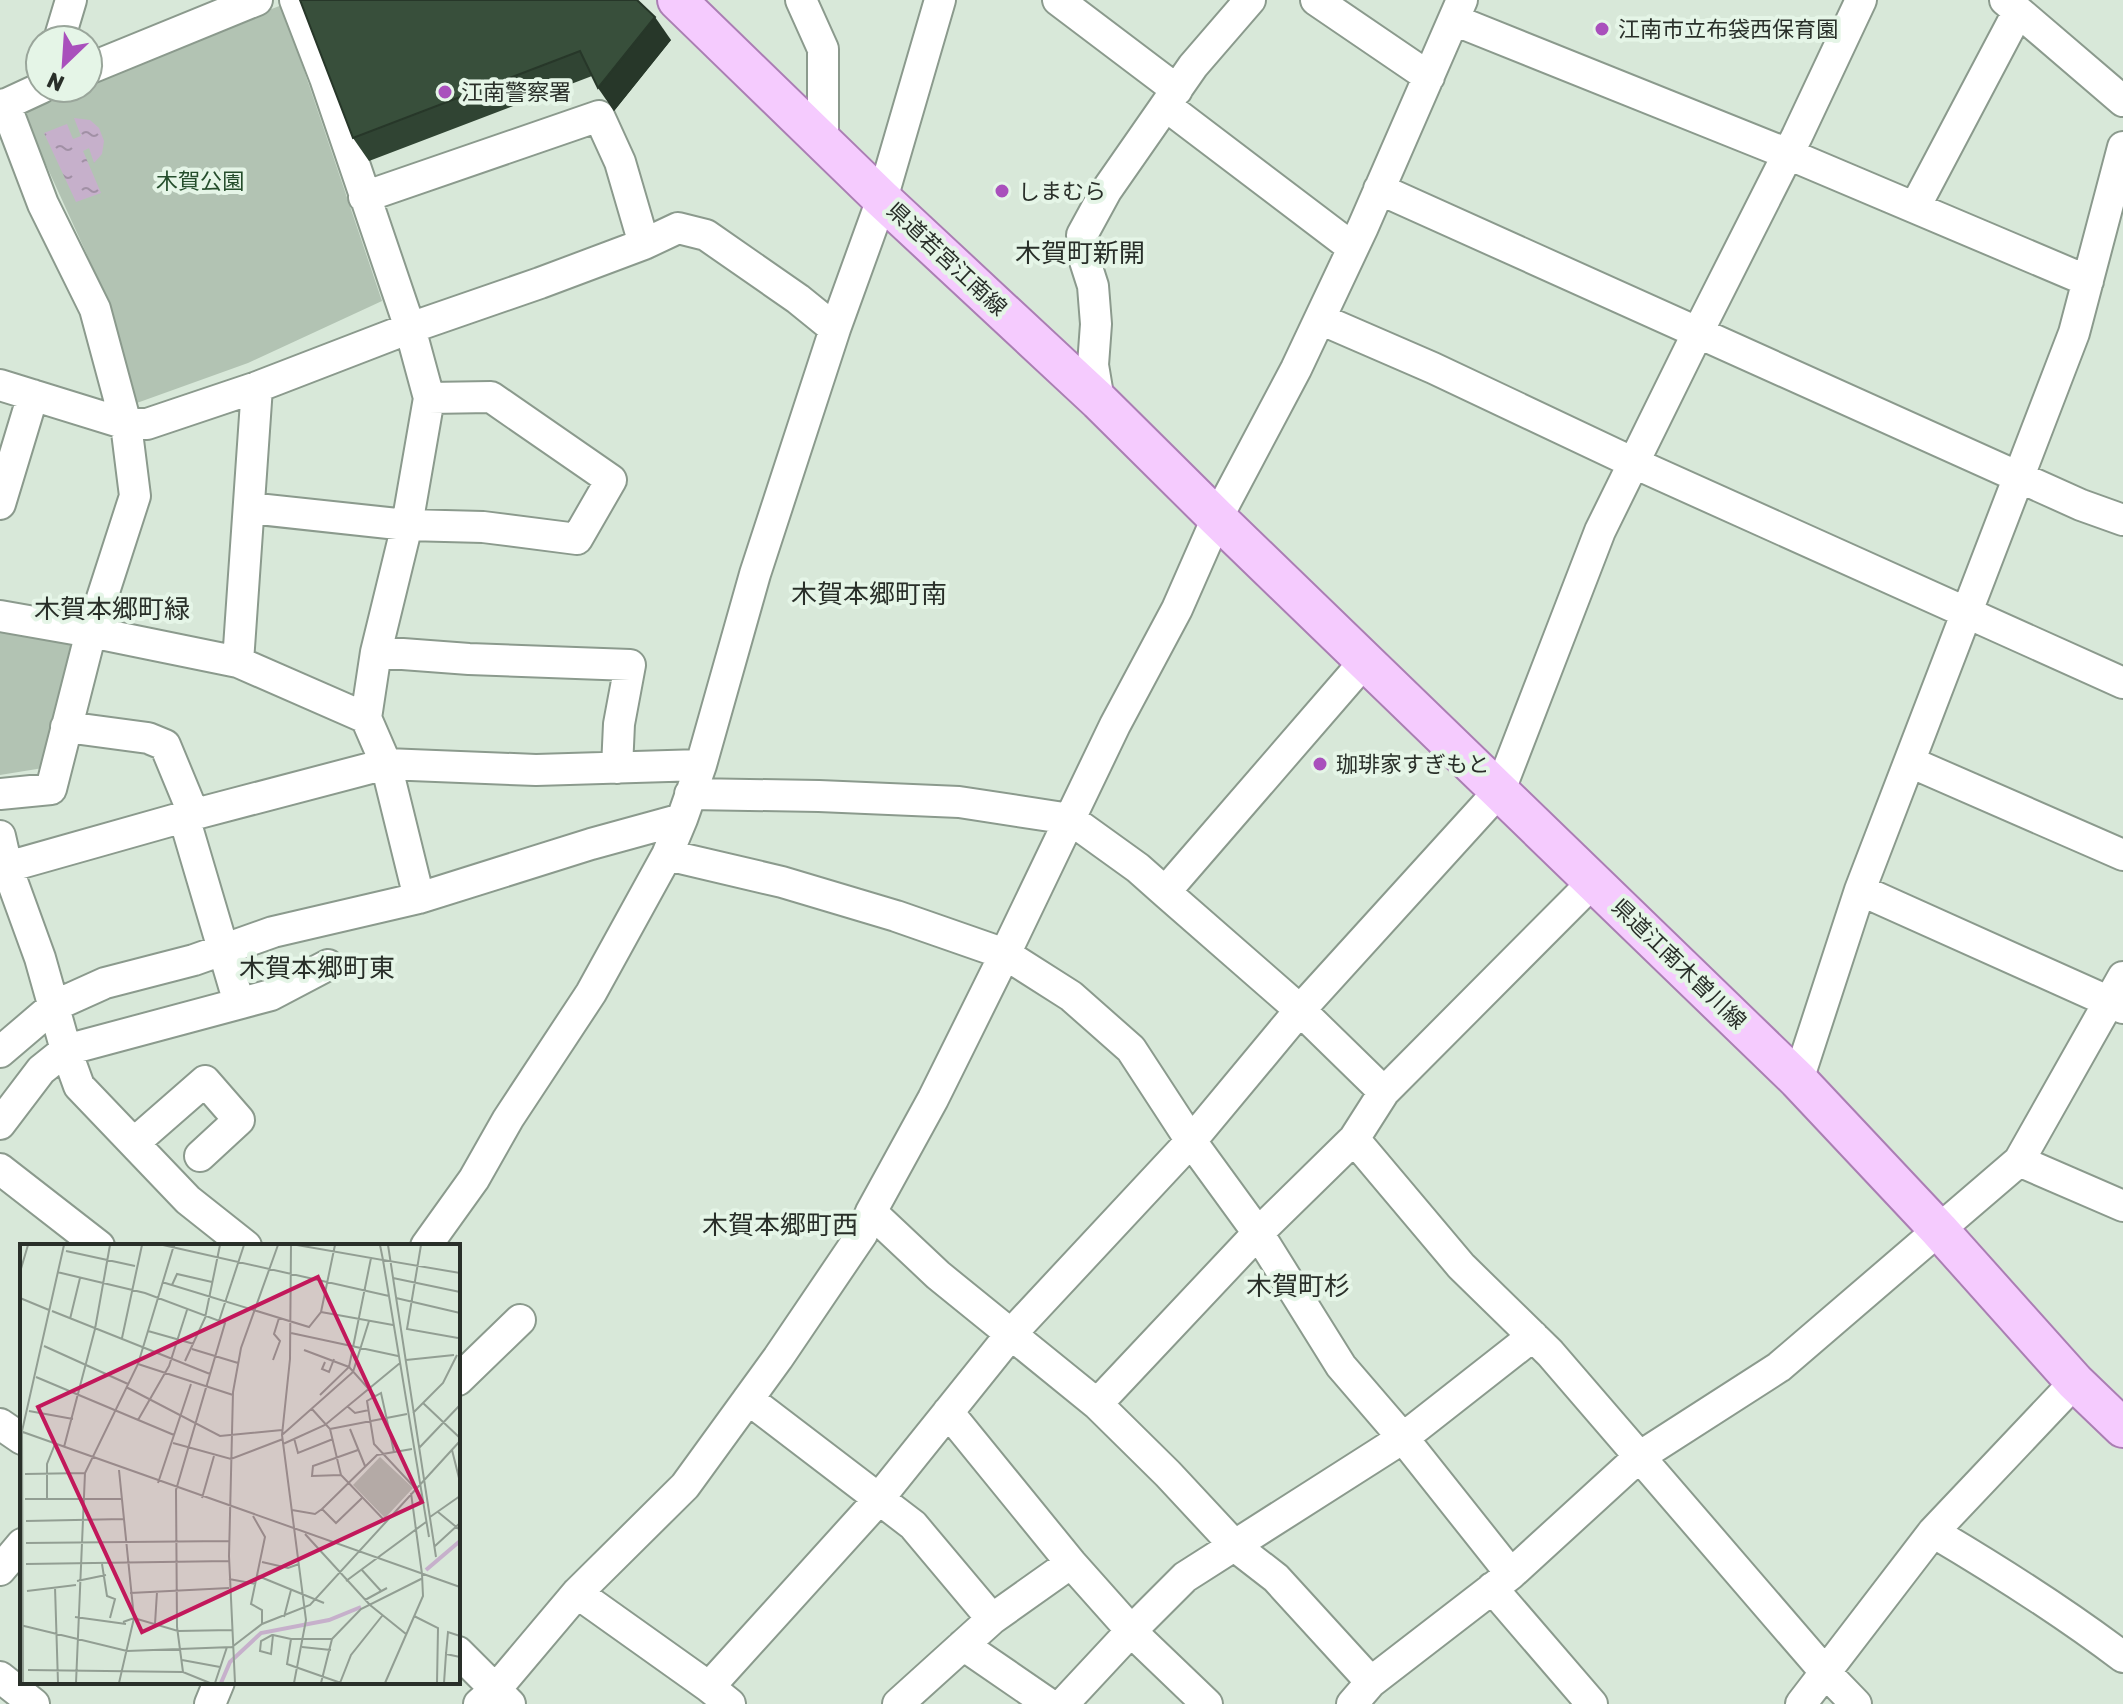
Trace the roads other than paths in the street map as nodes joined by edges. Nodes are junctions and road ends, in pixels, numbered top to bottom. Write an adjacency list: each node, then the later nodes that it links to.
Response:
1 (71, 0): 13 (street)
2 (257, 0): 14 (street)
3 (295, 0): 24 (street)
4 (677, 0): 20 (main road, 県道若宮江南線)
5 (940, 0): 25 (street)
6 (1058, 0): 17 (street)
7 (1316, 0): 15 (street)
8 (1861, 0): 22 (street)
9 (802, 3): 20 (street)
10 (1239, 4): 17 (street)
11 (2011, 6): 18 (street); 26 (street)
12 (1458, 10): 15 (street); 22 (street)
13 (64, 24)
14 (104, 62)
15 (1429, 77): 23 (street)
16 (24, 96): 19 (street)
17 (1172, 98): 29 (street); 39 (street)
18 (2123, 101)
19 (2, 106): 40 (street)
20 (823, 140): 25 (main road, 県道若宮江南線)
21 (2123, 147): 27 (street)
22 (1788, 154): 26 (street); 34 (street)
23 (1379, 189): 29 (street); 34 (street)
24 (364, 197): 28 (street); 32 (street)
25 (882, 199): 33 (street); 39 (main road, 県道若宮江南線)
26 (1915, 207): 30 (street)
27 (2111, 243): 30 (street)
28 (644, 244): 32 (street); 33 (street)
29 (1353, 248): 31 (street)
30 (2088, 281): 42 (street)
31 (1320, 319): 41 (street); 45 (street)
32 (410, 328): 36 (street); 38 (street)
33 (835, 329): 59 (street)
34 (1697, 333): 41 (street); 42 (street)
35 (0, 385): 37 (street)
36 (257, 387): 40 (street); 44 (street)
37 (33, 395): 40 (street); 43 (street)
38 (429, 398): 47 (street); 47 (street)
39 (1099, 401): 45 (main road, 県道若宮江南線)
40 (126, 424): 50 (street)
41 (1634, 463): 48 (street); 61 (street)
42 (2020, 477): 46 (street); 48 (street)
43 (0, 504)
44 (249, 508): 47 (street); 53 (street)
45 (1217, 518): 52 (main road, 県道江南木曽川線); 65 (street)
46 (2123, 520)
47 (407, 525): 51 (street)
48 (1967, 613): 54 (street); 57 (street)
49 (0, 616): 50 (street)
50 (91, 632): 53 (street); 56 (street)
51 (376, 652): 55 (street); 60 (street)
52 (1365, 661): 61 (main road, 県道江南木曽川線); 72 (street)
53 (238, 662): 55 (street)
54 (2123, 683)
55 (366, 718): 58 (street)
56 (66, 727): 62 (street); 64 (street)
57 (1910, 762): 68 (street); 71 (street)
58 (386, 764): 60 (street); 64 (street); 73 (street)
59 (701, 765): 60 (street); 63 (street)
60 (617, 768)
61 (1500, 790): 70 (main road, 県道江南木曽川線); 80 (street)
62 (0, 794)
63 (686, 807): 65 (street); 67 (street); 73 (street)
64 (189, 816): 69 (street); 74 (street)
65 (1070, 819): 72 (street); 75 (street)
66 (0, 836): 69 (street)
67 (667, 855): 75 (street); 98 (street)
68 (2123, 855)
69 (4, 868): 79 (street)
70 (1594, 881): 83 (main road, 県道江南木曽川線); 84 (street)
71 (1860, 890): 77 (street); 83 (street)
72 (1165, 892): 80 (street)
73 (419, 898): 74 (street)
74 (223, 950): 78 (street); 79 (street)
75 (1005, 954): 87 (street); 93 (street)
76 (328, 965): 78 (street)
77 (2119, 995): 90 (street)
78 (239, 1003): 81 (street)
79 (54, 1006): 81 (street); 82 (street)
80 (1300, 1010): 84 (street); 87 (street)
81 (66, 1050): 85 (street); 88 (street)
82 (0, 1052)
83 (1798, 1080): 94 (main road, 県道江南木曽川線)
84 (1384, 1092): 86 (street)
85 (0, 1124)
86 (1354, 1139): 95 (street); 101 (street)
87 (1191, 1141): 95 (street); 100 (street)
88 (134, 1143): 89 (street); 97 (street)
89 (200, 1156)
90 (2019, 1161): 92 (street); 94 (street)
91 (0, 1169): 96 (street)
92 (2123, 1206)
93 (871, 1212): 100 (street); 104 (street)
94 (1939, 1230): 103 (main road, 県道江南木曽川線); 111 (street)
95 (1258, 1233): 105 (street); 110 (street)
96 (96, 1244)
97 (243, 1244)
98 (427, 1244)
99 (520, 1320): 102 (street)
100 (1011, 1334): 105 (street); 106 (street)
101 (1533, 1336): 110 (street); 111 (street)
102 (460, 1378)
103 (2075, 1382): 108 (main road, 県道江南木曽川線); 113 (street)
104 (748, 1399): 112 (street); 119 (street)
105 (1097, 1404): 115 (street)
106 (948, 1412): 112 (street); 116 (street)
107 (0, 1424): 109 (street)
108 (2122, 1427)
109 (20, 1438)
110 (1403, 1438): 115 (street); 118 (street)
111 (1639, 1457): 118 (street); 125 (street)
112 (879, 1498): 120 (street); 129 (street)
113 (1933, 1532): 124 (street); 125 (street)
114 (20, 1546): 117 (street)
115 (1236, 1547): 121 (street); 128 (street)
116 (1071, 1563): 120 (street); 121 (street)
117 (0, 1570)
118 (1502, 1581): 128 (street); 137 (street)
119 (577, 1593): 129 (street); 130 (street)
120 (992, 1619): 122 (street)
121 (1131, 1631): 135 (street); 136 (street)
122 (963, 1645): 133 (street); 134 (street)
123 (460, 1655): 130 (street)
124 (2123, 1657)
125 (1826, 1673): 138 (street); 139 (street)
126 (0, 1677): 131 (street)
127 (218, 1684): 132 (street)
128 (1361, 1693)
129 (720, 1696)
130 (495, 1699)
131 (34, 1704)
132 (210, 1704)
133 (899, 1704)
134 (1049, 1704)
135 (1063, 1704)
136 (1207, 1704)
137 (1592, 1704)
138 (1801, 1704)
139 (1856, 1704)

